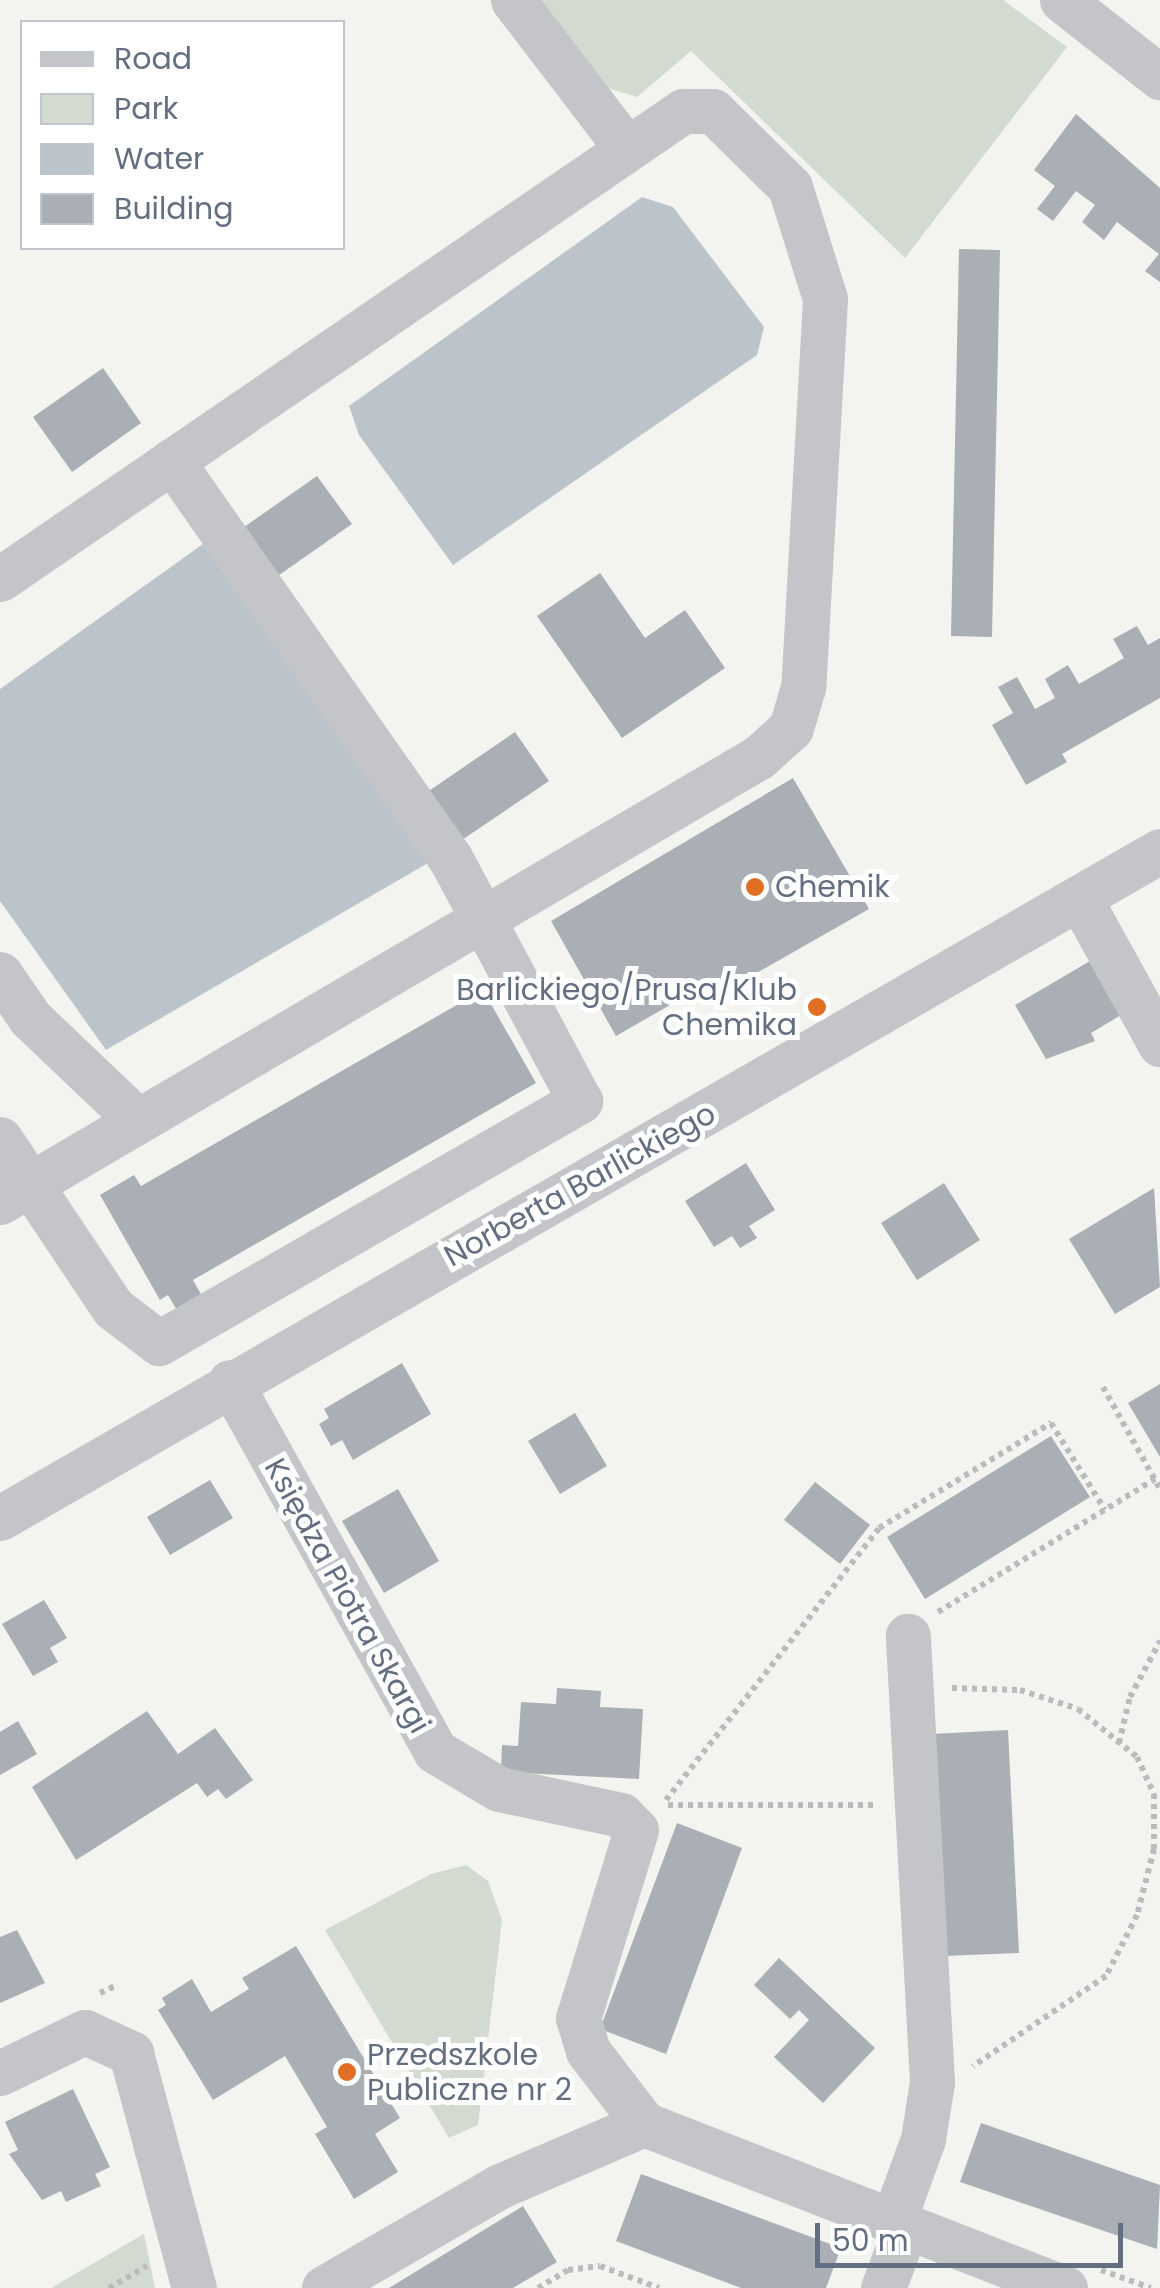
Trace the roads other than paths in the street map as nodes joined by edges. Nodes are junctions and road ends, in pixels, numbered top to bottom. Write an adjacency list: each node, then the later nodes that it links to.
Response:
1 (512, 0): 4 (street)
2 (1090, 9): 3 (street)
3 (1160, 77)
4 (624, 144): 5 (street); 9 (street)
5 (172, 461): 6 (street); 9 (street)
6 (0, 578)
7 (1160, 851): 8 (street, Norberta Barlickiego)
8 (1080, 898): 11 (street); 15 (street, Norberta Barlickiego)
9 (479, 921): 12 (street); 14 (street)
10 (0, 974): 12 (street)
11 (1160, 1044)
12 (138, 1121): 14 (street)
13 (0, 1139): 14 (street)
14 (16, 1192)
15 (230, 1382): 16 (street, Norberta Barlickiego); 19 (street, Księdza Piotra Skargi)
16 (0, 1518)
17 (908, 1636): 20 (street)
18 (0, 2073): 21 (street)
19 (644, 2124): 20 (street); 22 (street)
20 (900, 2224): 23 (street); 24 (street)
21 (194, 2288)
22 (324, 2288)
23 (883, 2288)
24 (1065, 2288)

